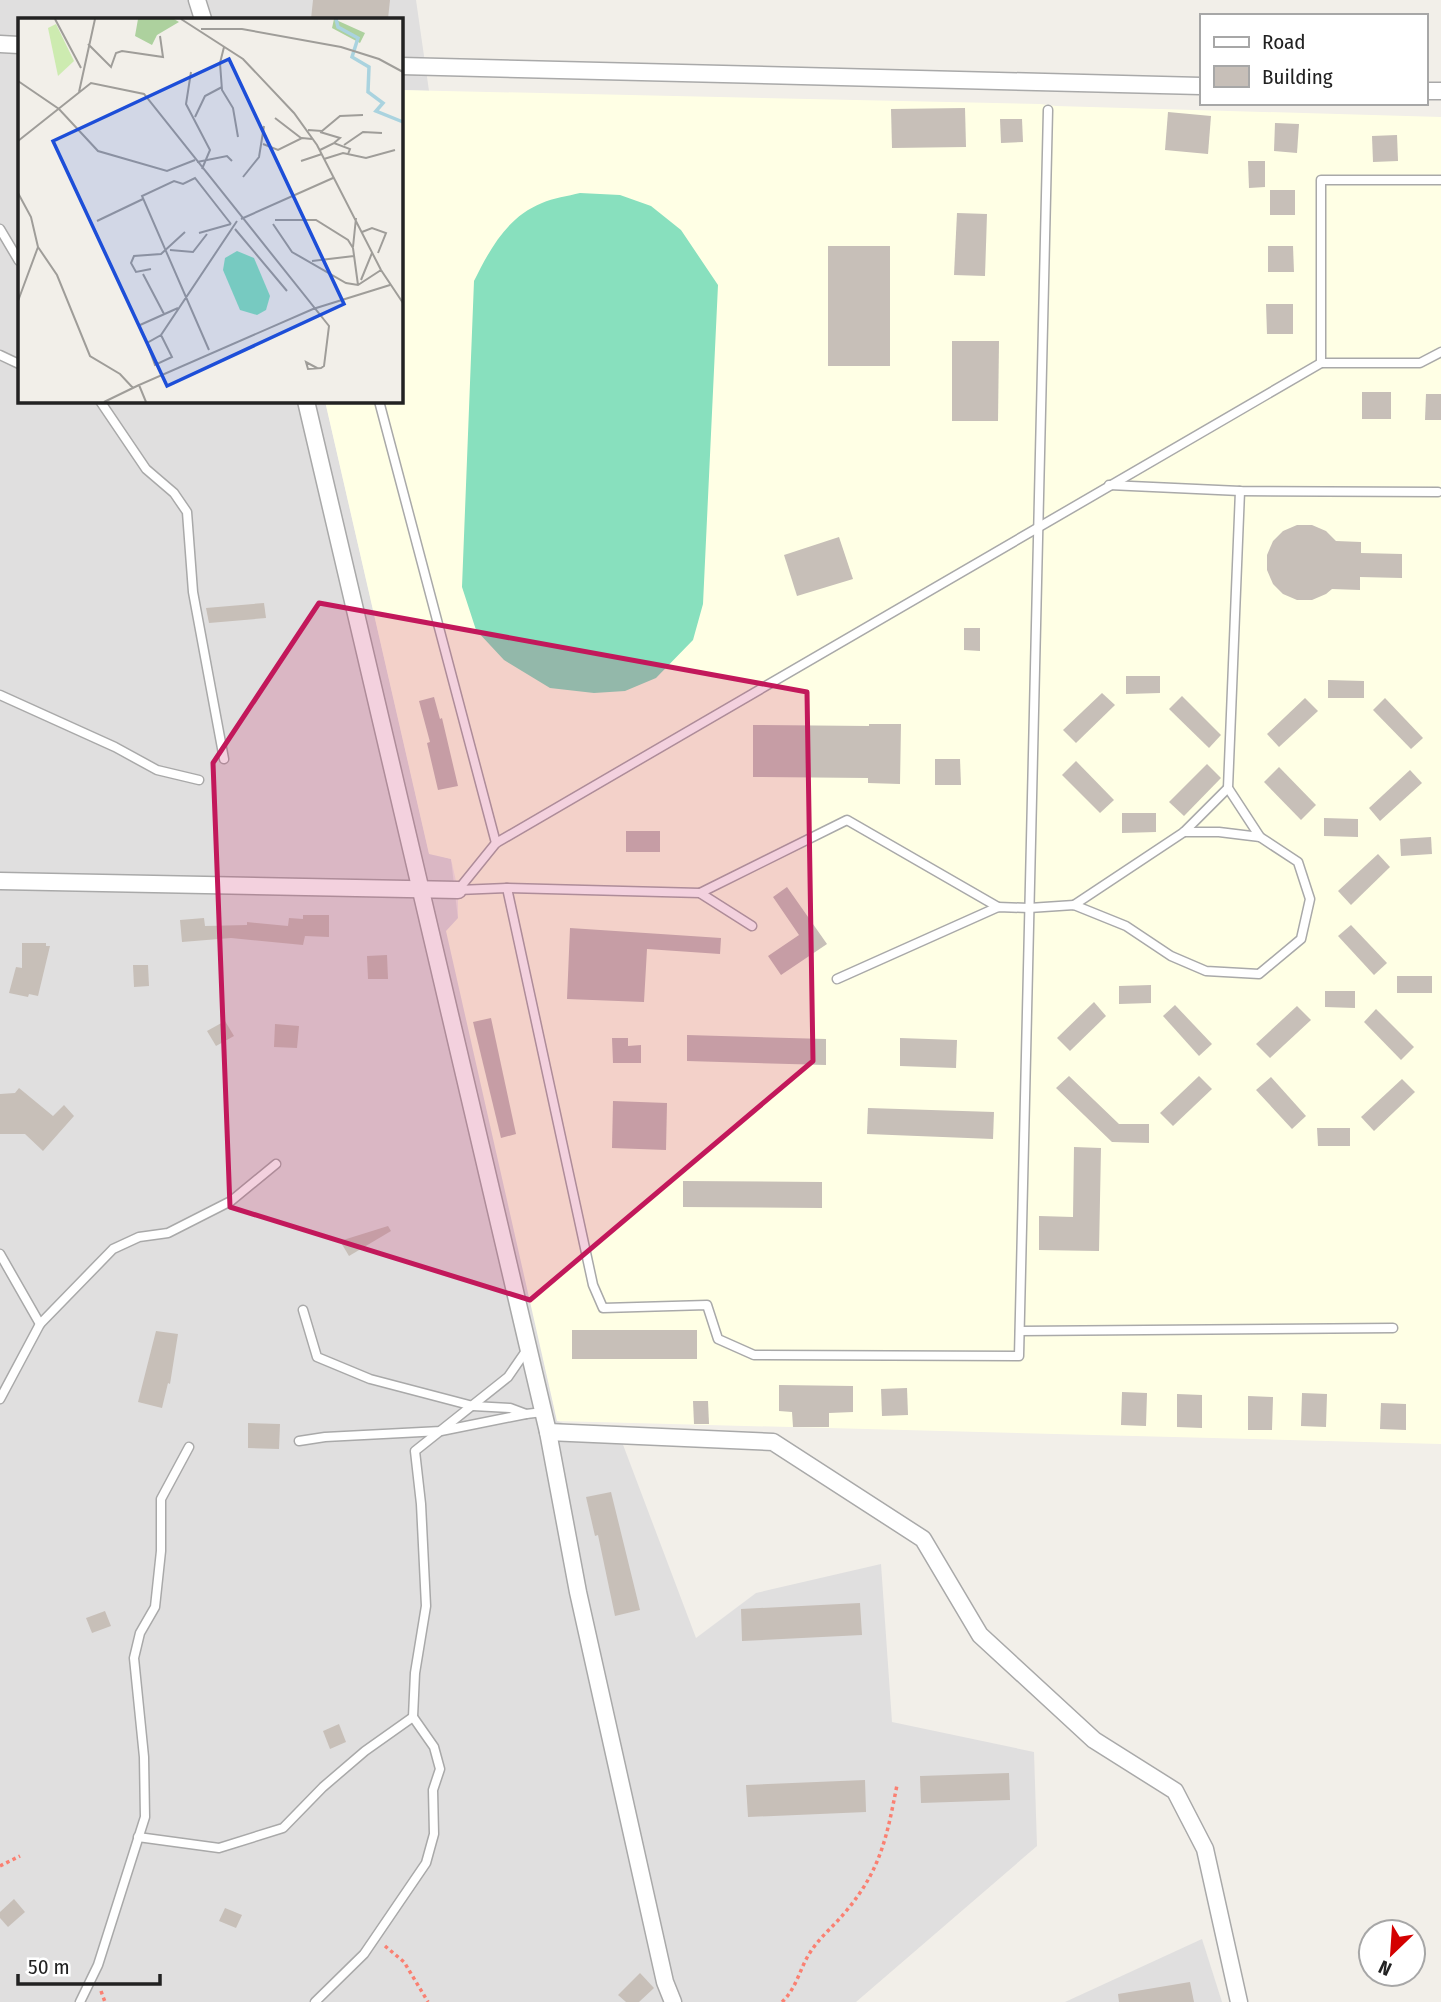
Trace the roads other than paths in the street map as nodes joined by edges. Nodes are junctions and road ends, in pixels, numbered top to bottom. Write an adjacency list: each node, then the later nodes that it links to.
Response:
1 (197, 0): 2 (street)
2 (203, 18)
3 (0, 44): 4 (street)
4 (18, 45)
5 (402, 66): 6 (street)
6 (1200, 86)
7 (1048, 110): 21 (lane)
8 (1441, 180): 13 (lane)
9 (0, 229): 10 (lane)
10 (18, 259)
11 (1441, 352): 13 (lane)
12 (0, 355): 14 (lane)
13 (1321, 363): 18 (lane)
14 (18, 364)
15 (101, 402): 23 (lane)
16 (306, 402): 31 (street)
17 (379, 402): 28 (lane)
18 (1109, 485): 19 (lane); 21 (lane)
19 (1240, 491): 20 (lane); 25 (lane)
20 (1438, 492)
21 (1038, 526): 28 (lane); 36 (lane)
22 (0, 695): 24 (lane)
23 (224, 759)
24 (199, 780)
25 (1228, 788): 26 (lane); 27 (lane)
26 (1184, 832): 27 (lane); 34 (lane)
27 (1260, 837): 34 (lane)
28 (496, 843): 32 (lane)
29 (0, 881): 31 (street)
30 (508, 888): 32 (lane); 33 (lane); 44 (lane)
31 (422, 890): 32 (street); 45 (street)
32 (457, 890)
33 (699, 893): 35 (lane); 37 (lane)
34 (1074, 905): 36 (lane)
35 (998, 907): 36 (lane); 38 (lane)
36 (1029, 908): 44 (lane)
37 (752, 926)
38 (837, 979)
39 (276, 1164): 42 (lane)
40 (0, 1254): 42 (lane)
41 (303, 1310): 47 (lane)
42 (40, 1324): 46 (lane)
43 (1393, 1328): 44 (lane)
44 (1020, 1331)
45 (528, 1348): 47 (lane); 48 (street)
46 (0, 1399)
47 (473, 1406): 49 (lane); 50 (lane)
48 (543, 1412): 49 (lane); 51 (street)
49 (526, 1414): 50 (lane)
50 (441, 1431): 52 (lane); 54 (lane)
51 (548, 1432): 58 (street); 59 (street)
52 (299, 1441)
53 (190, 1447): 55 (lane)
54 (413, 1717): 55 (lane); 57 (lane)
55 (138, 1837): 56 (lane)
56 (80, 2002)
57 (315, 2002)
58 (673, 2002)
59 (1239, 2002)

